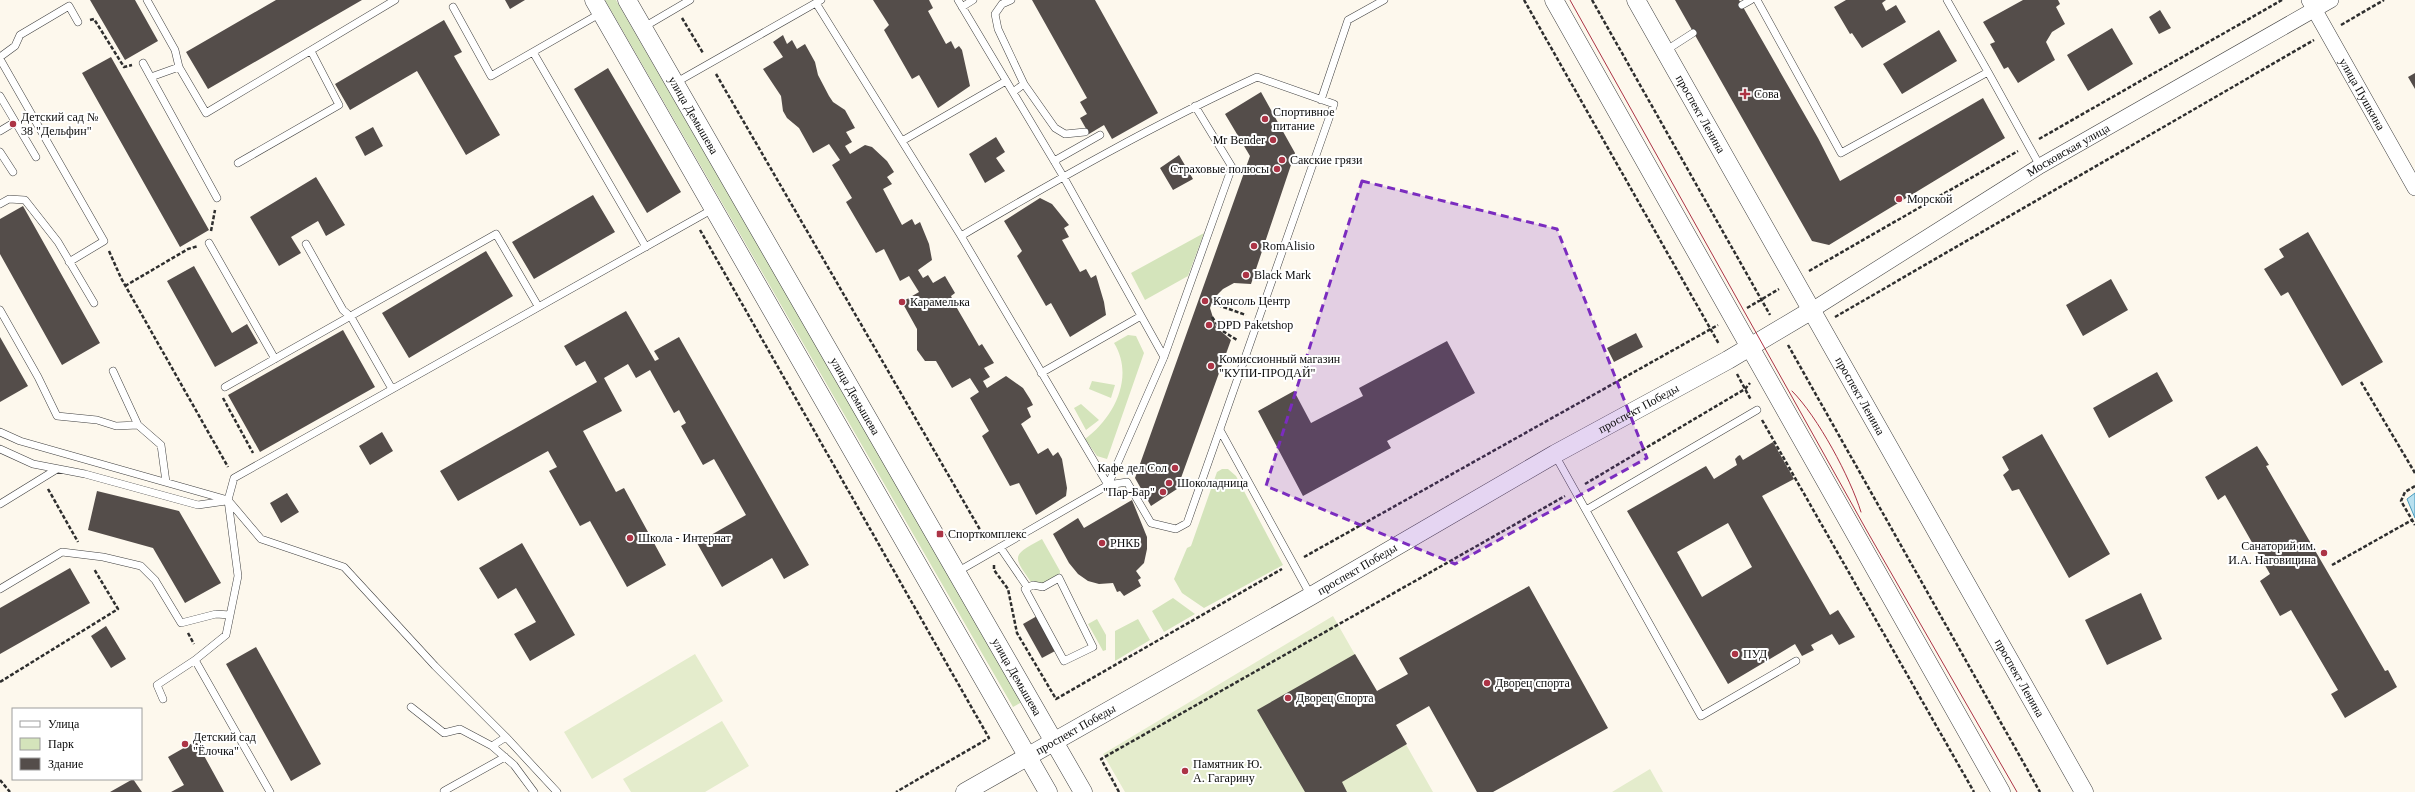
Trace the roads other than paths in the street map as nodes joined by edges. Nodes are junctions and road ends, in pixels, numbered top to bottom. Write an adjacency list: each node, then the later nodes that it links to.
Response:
1 (147, 0): 29 (lane)
2 (395, 0): 24 (lane)
3 (626, 0): 22 (street, улица Демышева)
4 (690, 0): 22 (lane)
5 (958, 0): 20 (lane)
6 (973, 0): 20 (lane)
7 (1011, 0): 34 (lane)
8 (1384, 0): 37 (lane)
9 (1554, 0): 66 (street)
10 (1636, 0): 25 (street, проспект Ленина)
11 (1751, 0): 16 (lane)
12 (1757, 0): 30 (lane)
13 (1947, 0): 30 (lane)
14 (2331, 0): 17 (street, Московская улица)
15 (818, 2): 33 (lane); 43 (lane)
16 (1742, 5)
17 (2311, 5): 48 (street, Московская улица); 51 (street, улица Пушкина)
18 (598, 6): 26 (lane); 54 (street)
19 (453, 7): 26 (lane)
20 (962, 7): 32 (lane)
21 (78, 22): 27 (lane)
22 (642, 28): 33 (street, улица Демышева)
23 (1693, 33): 25 (lane)
24 (311, 51): 29 (lane); 47 (lane)
25 (1665, 51): 63 (street, проспект Ленина)
26 (533, 52): 58 (lane)
27 (0, 58): 59 (lane)
28 (143, 63): 31 (lane)
29 (179, 67): 31 (lane)
30 (1988, 72): 48 (lane)
31 (151, 77): 52 (lane)
32 (1006, 81): 35 (lane); 43 (lane)
33 (673, 84): 86 (street, улица Демышева)
34 (1024, 84): 35 (lane); 41 (lane)
35 (1013, 92): 46 (lane)
36 (0, 96): 39 (lane)
37 (1321, 100): 38 (lane); 75 (lane)
38 (1195, 106): 50 (lane); 67 (lane)
39 (15, 122): 40 (lane); 45 (lane)
40 (0, 131)
41 (1085, 132)
42 (1100, 134): 46 (lane)
43 (902, 141): 55 (lane)
44 (0, 152): 49 (lane)
45 (36, 157)
46 (1054, 161): 50 (lane)
47 (238, 163)
48 (2040, 166): 63 (street, Московская улица)
49 (13, 172)
50 (1063, 176): 55 (lane); 64 (lane)
51 (2415, 188)
52 (217, 198)
53 (0, 204): 59 (lane)
54 (715, 208): 58 (lane); 98 (street)
55 (961, 236): 70 (lane)
56 (209, 242): 68 (lane)
57 (306, 244): 65 (lane)
58 (646, 247): 61 (lane)
59 (69, 262): 60 (lane)
60 (94, 303)
61 (538, 306): 65 (lane); 72 (lane)
62 (0, 310): 74 (lane)
63 (1812, 310): 66 (street, проспект Победы); 108 (street, проспект Ленина)
64 (1141, 316): 67 (lane); 70 (lane)
65 (351, 317): 68 (lane); 72 (lane)
66 (1749, 347): 78 (street, проспект Победы); 107 (street)
67 (1164, 357): 81 (lane)
68 (275, 359): 71 (lane)
69 (113, 370): 74 (lane)
70 (1041, 373): 81 (lane)
71 (225, 387)
72 (392, 389): 82 (lane)
73 (1757, 410): 84 (lane)
74 (138, 425): 80 (lane)
75 (1220, 430): 81 (lane); 89 (lane)
76 (0, 432): 80 (lane)
77 (0, 449): 79 (lane)
78 (1555, 454): 84 (lane); 89 (street, проспект Победы)
79 (58, 469): 82 (lane); 83 (lane)
80 (166, 482): 82 (lane)
81 (1108, 485): 85 (lane)
82 (228, 500): 90 (lane); 95 (lane)
83 (0, 504)
84 (1586, 510): 92 (lane)
85 (1000, 547): 86 (lane); 87 (lane)
86 (957, 572): 96 (street, улица Демышева)
87 (1028, 588): 87 (lane)
88 (0, 589): 90 (lane)
89 (1311, 596): 96 (street, проспект Победы)
90 (230, 615): 91 (lane)
91 (195, 660): 93 (lane); 100 (lane)
92 (1796, 661)
93 (163, 699)
94 (411, 707): 97 (lane)
95 (506, 737): 97 (lane); 103 (lane)
96 (1054, 740): 98 (street, проспект Победы); 106 (street, улица Демышева)
97 (492, 746): 99 (lane)
98 (1027, 755): 104 (street, проспект Победы); 105 (street)
99 (505, 757): 101 (lane); 102 (lane)
100 (270, 792)
101 (443, 792)
102 (534, 792)
103 (557, 792)
104 (965, 792)
105 (1048, 792)
106 (1084, 792)
107 (2001, 792)
108 (2084, 792)

